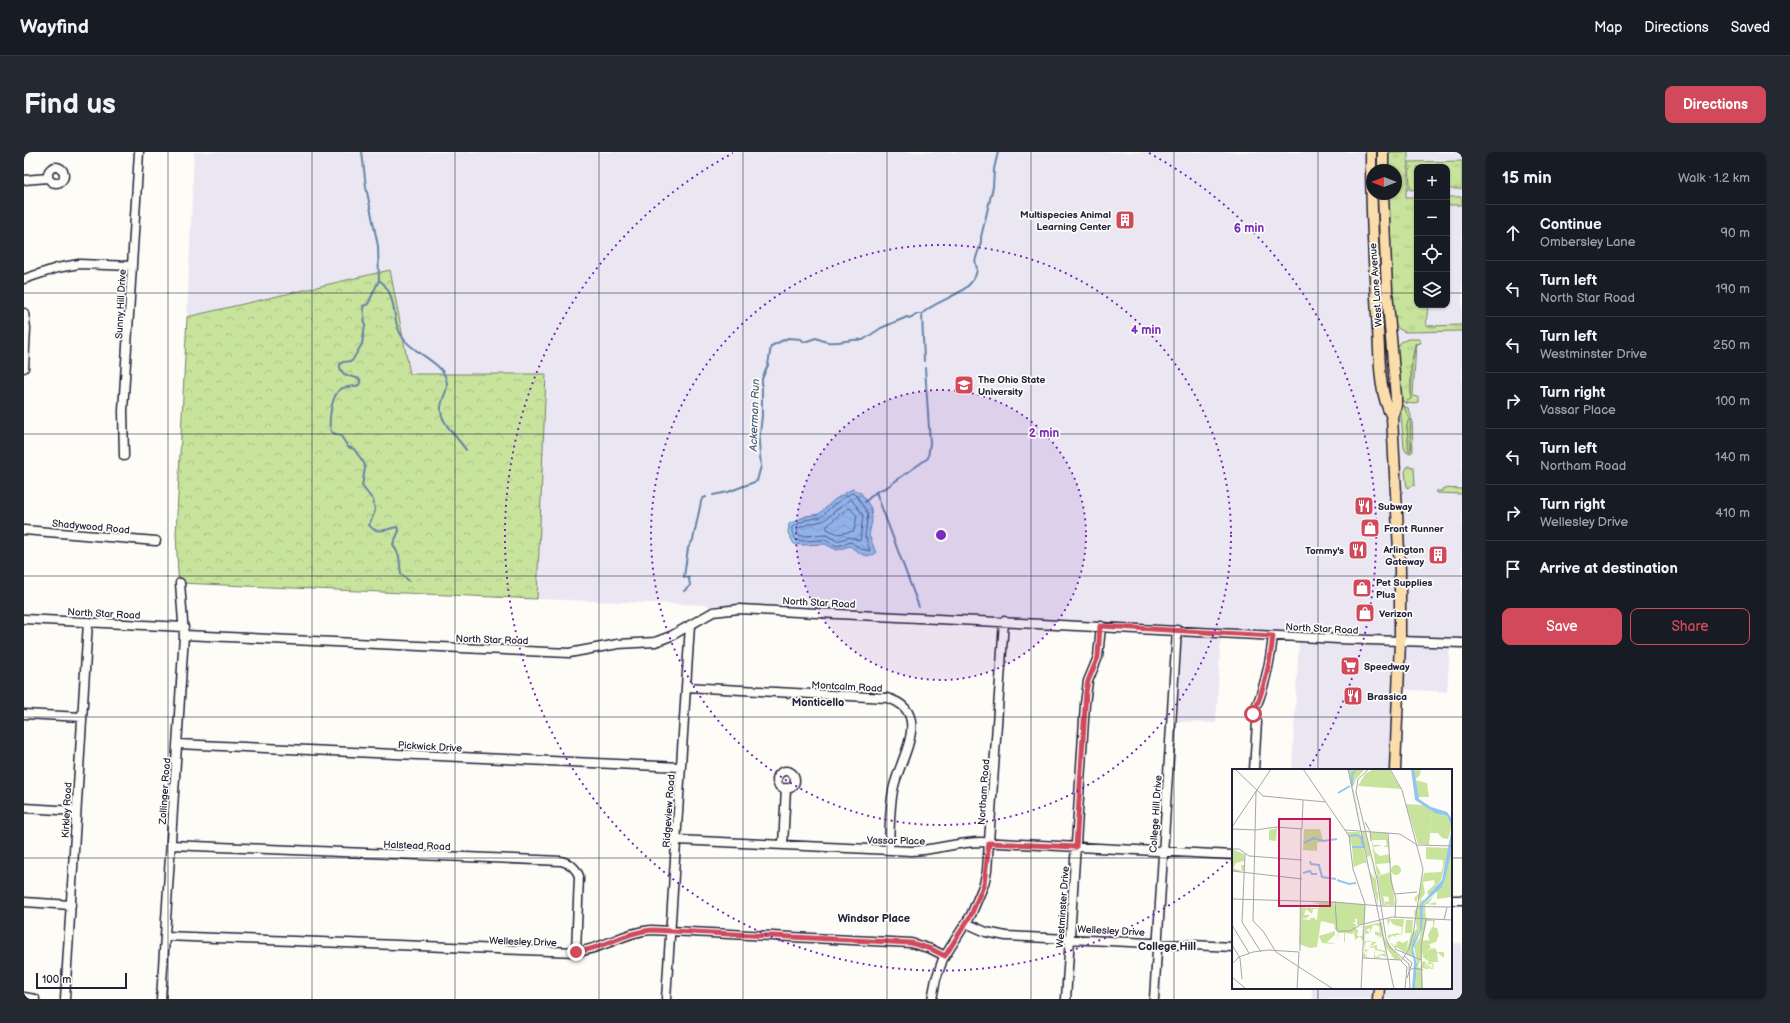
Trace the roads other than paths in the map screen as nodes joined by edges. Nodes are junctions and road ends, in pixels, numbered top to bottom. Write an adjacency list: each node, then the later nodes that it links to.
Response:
1 (139, 152): 8 (street, Sunny Hill Drive)
2 (1371, 152): 12 (main road, West Lane Avenue)
3 (1383, 152): 4 (main road)
4 (1383, 164)
5 (48, 178): 6 (street)
6 (24, 180)
7 (1383, 200): 12 (main road, West Lane Avenue)
8 (132, 266): 9 (street); 13 (street, Sunny Hill Drive)
9 (24, 279)
10 (24, 313): 11 (street)
11 (24, 368)
12 (1392, 417): 25 (main road, West Lane Avenue)
13 (124, 456)
14 (24, 530): 15 (street, Shadywood Road)
15 (156, 541)
16 (180, 583): 23 (street, Zollinger Road)
17 (24, 619): 19 (street, North Star Road)
18 (1004, 621): 20 (street, North Star Road); 21 (street, North Star Road); 40 (street, Northam Road)
19 (88, 622): 23 (street, North Star Road); 30 (street, Kirkley Road)
20 (690, 625): 23 (street, North Star Road); 27 (street, Ridgeview Road)
21 (1100, 626): 22 (street, North Star Road); 43 (street, Westminster Drive)
22 (1177, 630): 24 (street, North Star Road); 45 (street, College Hill Drive)
23 (184, 631): 32 (street, Zollinger Road)
24 (1273, 636): 25 (street, North Star Road); 29 (street)
25 (1400, 641): 26 (street, North Star Road); 35 (main road, West Lane Avenue)
26 (1462, 643)
27 (686, 687): 33 (street, Ridgeview Road); 44 (street, Montcalm Road)
28 (24, 714): 30 (street)
29 (1253, 714)
30 (82, 717): 38 (street, Kirkley Road)
31 (1257, 722): 34 (street)
32 (177, 744): 33 (street, Pickwick Drive); 41 (street, Zollinger Road)
33 (681, 767): 39 (street, Ridgeview Road)
34 (1254, 769)
35 (1395, 769)
36 (786, 788): 42 (street)
37 (24, 808): 38 (street)
38 (76, 811): 48 (street, Kirkley Road)
39 (677, 840): 42 (street, Vassar Place); 50 (street, Ridgeview Road)
40 (989, 843): 43 (street, Vassar Place); 44 (street, Vassar Place); 49 (street, Northam Road)
41 (171, 845): 51 (street, Zollinger Road); 55 (street, Halstead Road)
42 (783, 845): 44 (street, Vassar Place)
43 (1076, 847): 45 (street, Vassar Place); 52 (street, Westminster Drive)
44 (889, 850)
45 (1163, 852): 46 (street, Vassar Place); 53 (street, College Hill Drive)
46 (1232, 855)
47 (24, 902): 48 (street)
48 (71, 905): 60 (street, Kirkley Road)
49 (966, 923): 52 (street, Wellesley Drive); 56 (street, Northam Road)
50 (671, 931): 55 (street, Wellesley Drive); 56 (street, Wellesley Drive); 62 (street, Ridgeview Road)
51 (165, 936): 55 (street, Wellesley Drive); 61 (street, Zollinger Road)
52 (1070, 938): 53 (street, Wellesley Drive); 64 (street, Westminster Drive)
53 (1157, 943): 54 (street, Wellesley Drive); 65 (street, College Hill Drive)
54 (1232, 946)
55 (576, 952)
56 (945, 956): 63 (street, Northam Road)
57 (1379, 989): 66 (main road)
58 (24, 997): 59 (street)
59 (35, 999)
60 (65, 999)
61 (161, 999)
62 (666, 999)
63 (932, 999)
64 (1066, 999)
65 (1154, 999)
66 (1378, 999)

